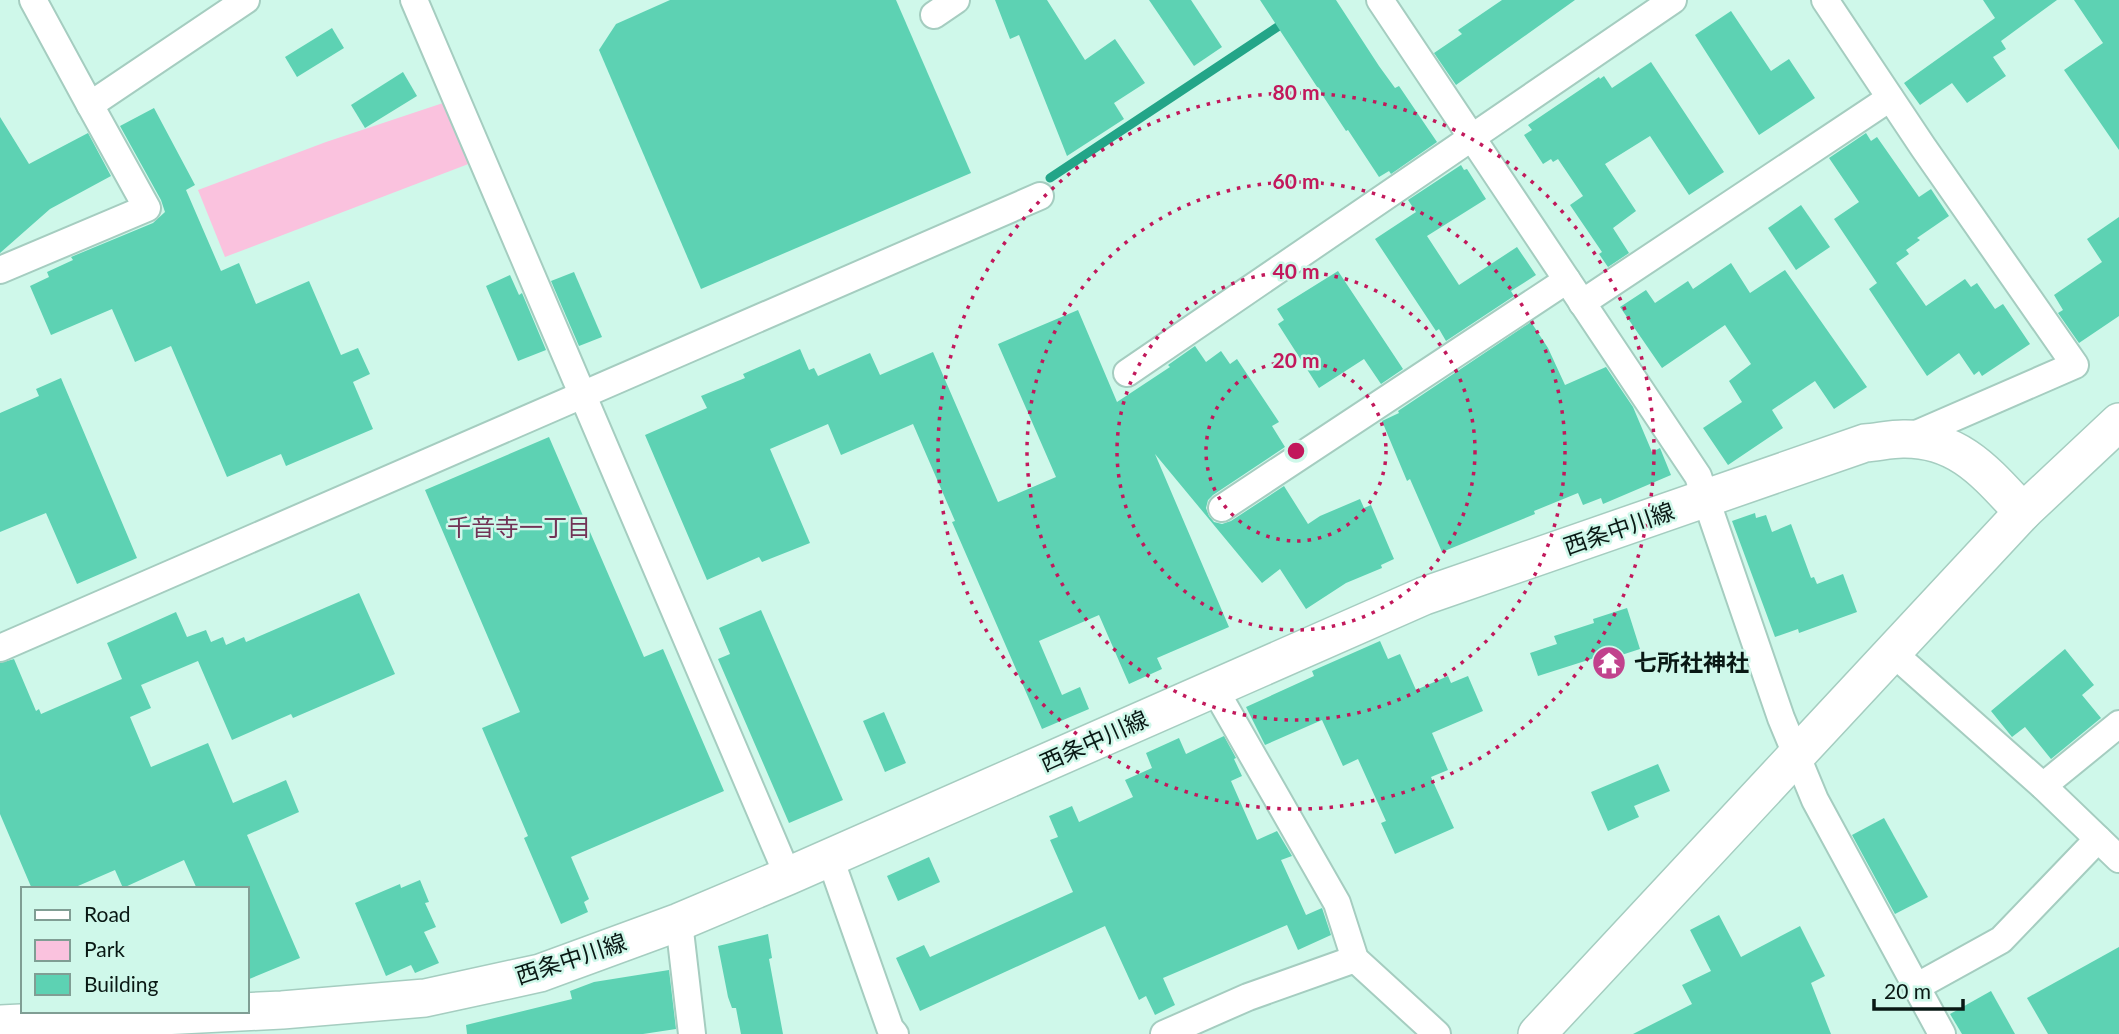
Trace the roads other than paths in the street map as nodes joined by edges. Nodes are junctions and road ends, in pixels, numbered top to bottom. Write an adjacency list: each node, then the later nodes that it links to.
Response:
1 (33, 0): 10 (street)
2 (246, 0): 10 (street)
3 (414, 0): 17 (street)
4 (956, 0): 8 (street)
5 (1380, 0): 11 (street)
6 (1673, 0): 11 (street)
7 (1825, 0): 9 (street)
8 (934, 15)
9 (1890, 98): 15 (street); 19 (street)
10 (90, 105): 13 (street)
11 (1472, 138): 14 (street); 16 (street)
12 (1041, 196): 17 (street)
13 (0, 270)
14 (1567, 280): 15 (street); 21 (street)
15 (1582, 303): 20 (street)
16 (1127, 373)
17 (582, 393): 23 (street); 32 (street)
18 (2119, 422): 22 (main road)
19 (1905, 439): 20 (main road, 西条中川線); 22 (main road, 西条中川線)
20 (1706, 499): 25 (main road, 西条中川線); 27 (street)
21 (1222, 508)
22 (2023, 512): 24 (main road)
23 (0, 648)
24 (1893, 653): 27 (main road); 28 (street)
25 (1214, 688): 30 (main road, 西条中川線); 34 (street)
26 (2119, 724): 28 (street)
27 (1796, 755): 35 (street); 43 (main road)
28 (2043, 786): 29 (street)
29 (2098, 839): 31 (street); 35 (street)
30 (830, 858): 32 (main road, 西条中川線); 40 (street)
31 (2119, 859)
32 (789, 876): 33 (main road, 西条中川線)
33 (679, 922): 36 (main road, 西条中川線); 39 (street)
34 (1354, 959): 41 (street); 42 (street)
35 (1916, 987): 44 (street)
36 (248, 1012)
37 (222, 1013): 38 (main road, 西条中川線)
38 (0, 1024)
39 (692, 1034)
40 (895, 1034)
41 (1164, 1034)
42 (1437, 1034)
43 (1537, 1034)
44 (1942, 1034)

